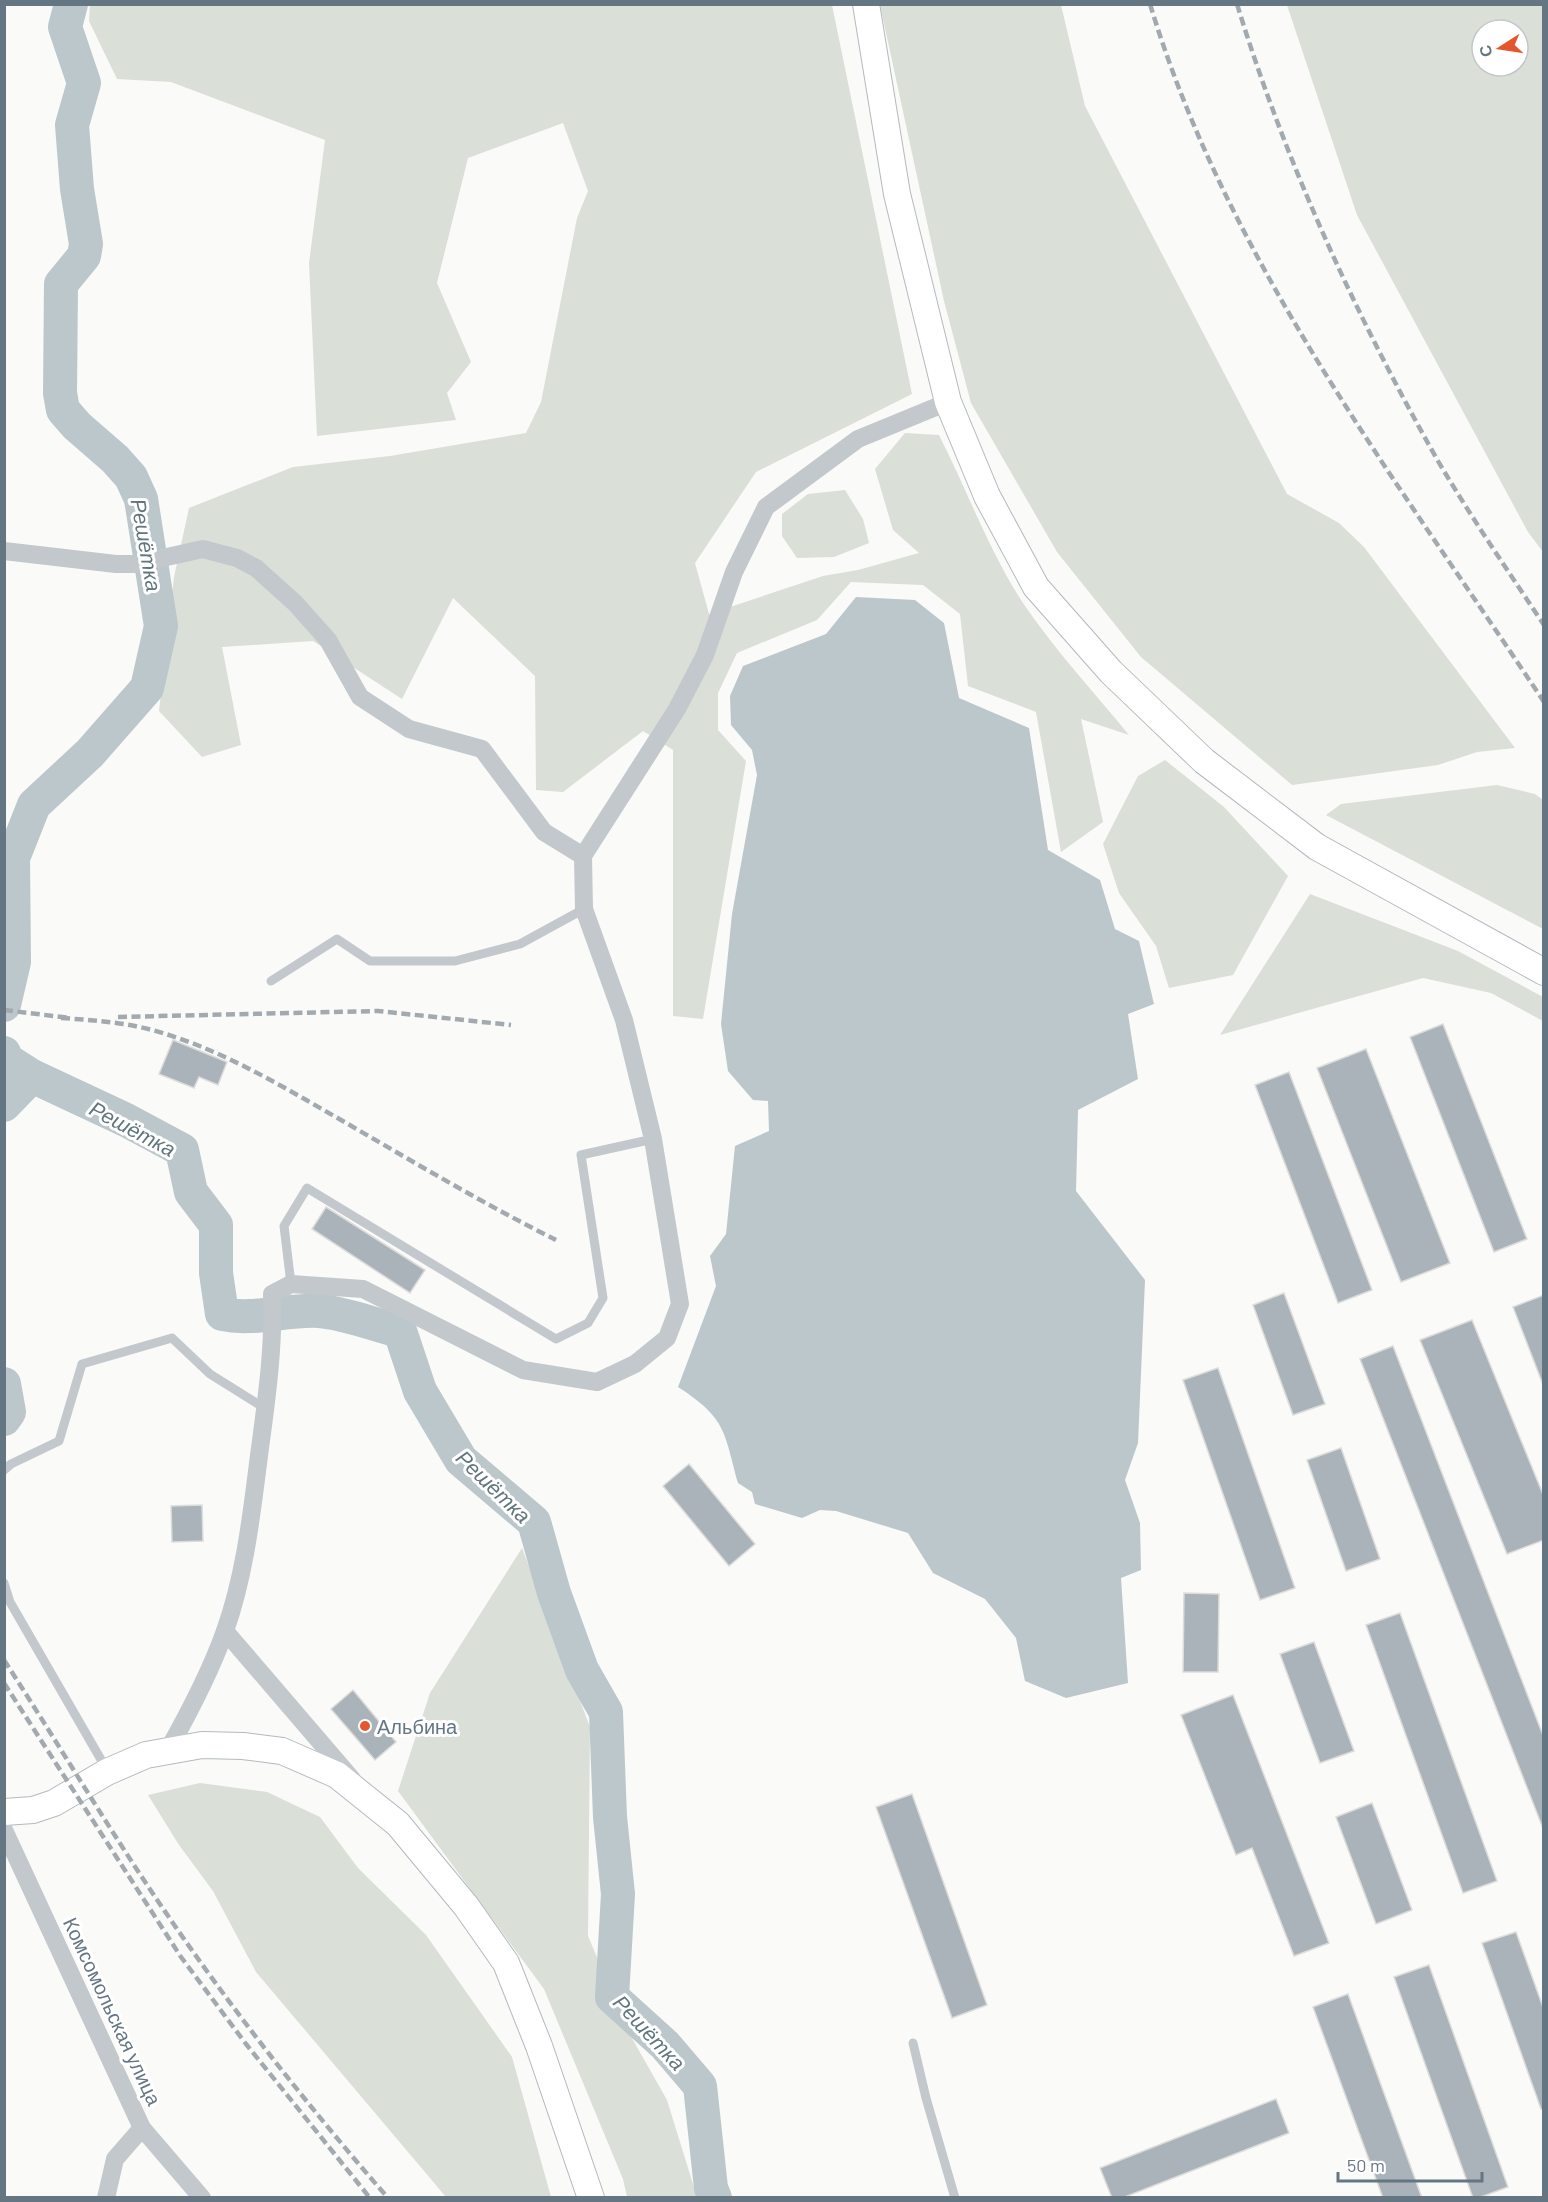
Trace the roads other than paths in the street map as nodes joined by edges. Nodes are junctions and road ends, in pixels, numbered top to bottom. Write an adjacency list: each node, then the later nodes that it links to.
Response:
1 (866, 4): 2 (street)
2 (948, 402): 4 (street); 6 (street)
3 (4, 551): 4 (street)
4 (583, 856): 5 (street)
5 (584, 909): 7 (lane); 8 (street)
6 (1544, 972)
7 (271, 981)
8 (653, 1139): 9 (street); 9 (lane)
9 (291, 1284): 10 (street)
10 (266, 1409): 11 (lane); 13 (street)
11 (4, 1470)
12 (4, 1583): 15 (lane)
13 (225, 1631): 14 (street); 16 (street)
14 (168, 1750): 15 (street); 16 (street)
15 (108, 1772): 17 (street)
16 (369, 1799): 23 (street)
17 (4, 1812)
18 (4, 1830): 20 (street, Комсомольская улица)
19 (913, 2043): 24 (lane)
20 (142, 2128): 21 (street); 22 (street, Комсомольская улица)
21 (106, 2198)
22 (202, 2198)
23 (591, 2198)
24 (955, 2198)

